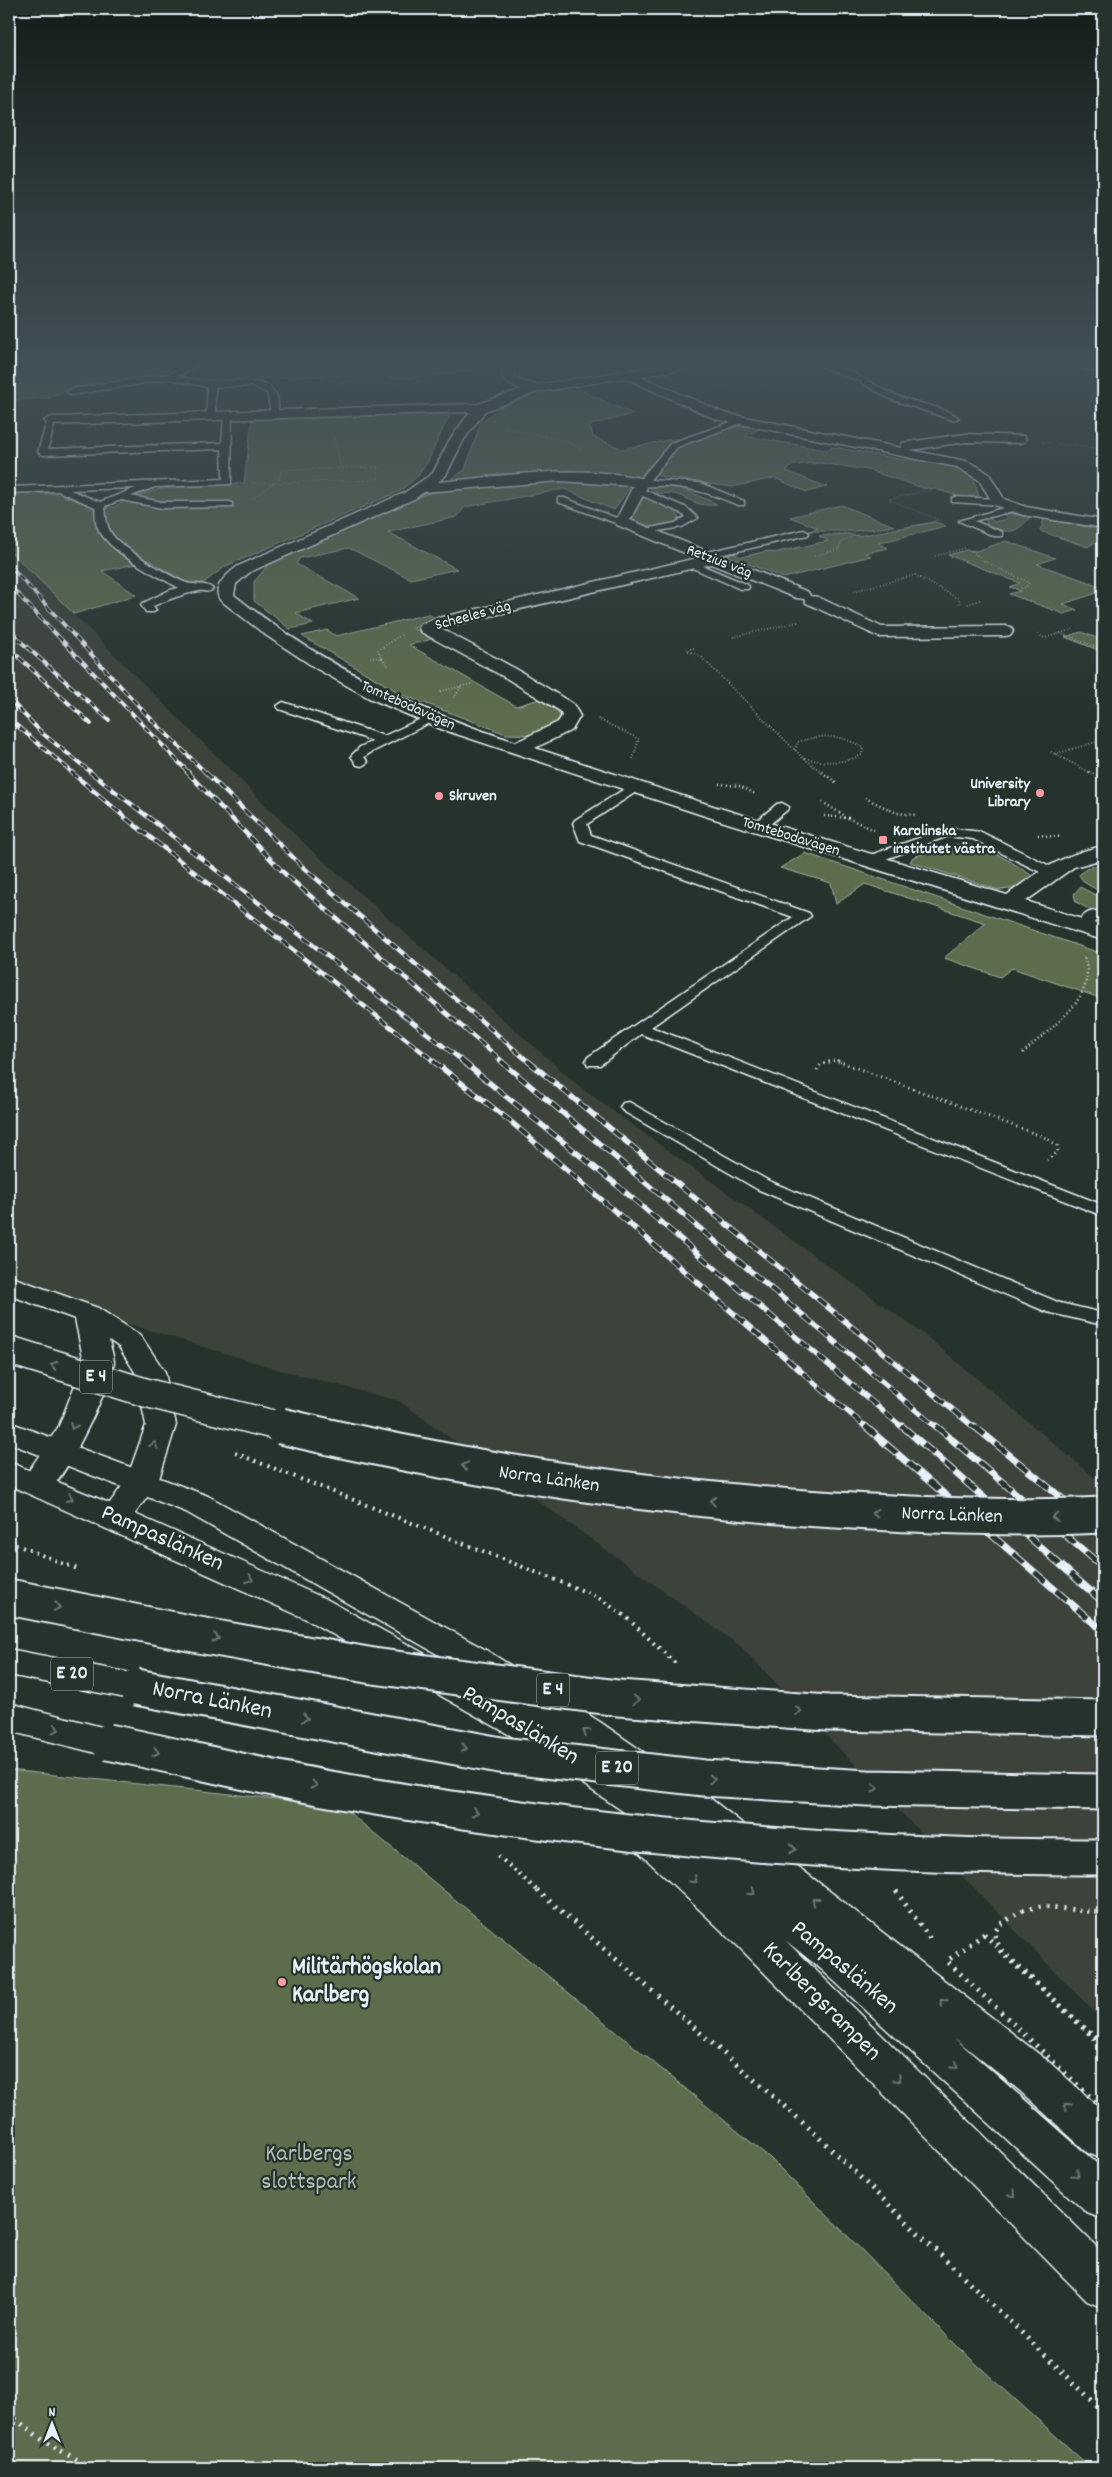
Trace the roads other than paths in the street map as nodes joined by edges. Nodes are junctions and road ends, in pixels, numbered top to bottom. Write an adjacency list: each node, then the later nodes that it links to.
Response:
1 (228, 480): 7 (lane)
2 (433, 480): 10 (main road)
3 (527, 480): 10 (main road)
4 (624, 480): 8 (main road)
5 (645, 480): 8 (lane)
6 (986, 480): 15 (main road)
7 (154, 484): 9 (lane); 12 (lane)
8 (640, 486): 16 (lane); 20 (main road); 22 (lane)
9 (62, 488): 11 (lane); 17 (lane)
10 (423, 488): 28 (main road)
11 (9, 490)
12 (120, 497): 17 (lane); 18 (lane)
13 (560, 500): 20 (lane)
14 (955, 500): 15 (lane)
15 (999, 502): 19 (main road)
16 (741, 503)
17 (100, 505): 29 (lane)
18 (229, 505)
19 (1013, 508): 21 (main road); 24 (lane)
20 (622, 522): 22 (main road, Retzius väg)
21 (1103, 524)
22 (645, 532): 25 (main road, Retzius väg)
23 (804, 533): 25 (lane)
24 (998, 534)
25 (711, 557): 26 (main road, Scheeles väg); 31 (main road, Retzius väg)
26 (692, 564): 27 (lane); 35 (main road, Scheeles väg)
27 (744, 587)
28 (225, 588): 29 (lane); 33 (main road, Tomtebodavägen)
29 (208, 589): 30 (lane)
30 (150, 610)
31 (1005, 631)
32 (283, 706): 34 (lane)
33 (431, 719): 34 (lane); 35 (main road, Tomtebodavägen)
34 (385, 740): 36 (lane)
35 (519, 748): 37 (main road, Tomtebodavägen)
36 (362, 762)
37 (634, 787): 39 (main road, Tomtebodavägen); 47 (lane)
38 (782, 807): 39 (lane)
39 (758, 827): 41 (main road, Tomtebodavägen)
40 (1103, 852): 42 (main road)
41 (870, 860): 42 (lane); 43 (main road, Tomtebodavägen)
42 (1051, 872): 43 (main road)
43 (1010, 904): 45 (main road, Tomtebodavägen)
44 (1103, 916): 45 (lane)
45 (1082, 926): 46 (main road, Tomtebodavägen)
46 (1103, 933)
47 (639, 1028): 48 (lane); 50 (lane)
48 (594, 1061)
49 (629, 1107): 53 (lane)
50 (1103, 1211)
51 (9, 1284): 52 (main road)
52 (88, 1314): 56 (main road, one-way to 56); 58 (main road, one-way to 52)
53 (1103, 1318)
54 (9, 1350): 59 (main road, Norra Länken / E 4, one-way to 54, bridge)
55 (9, 1432): 56 (main road, Pampaslänken)
56 (60, 1451): 57 (main road); 58 (main road, Pampaslänken)
57 (23, 1478): 60 (main road, Pampaslänken, one-way to 60)
58 (142, 1482): 60 (main road); 68 (main road, Pampaslänken, one-way to 58)
59 (1103, 1515)
60 (115, 1518): 65 (main road, Pampaslänken, one-way to 65)
61 (9, 1597): 64 (main road, E 4, one-way to 64, bridge)
62 (9, 1662): 66 (main road, Norra Länken / E 20, one-way to 66, bridge)
63 (9, 1717): 67 (main road, one-way to 67, bridge)
64 (1103, 1718)
65 (530, 1729): 69 (main road, Pampaslänken, one-way to 69); 70 (main road, Karlbergsrampen, one-way to 70)
66 (1103, 1792)
67 (1103, 1858)
68 (1103, 2139)
69 (1103, 2198)
70 (1103, 2285)

